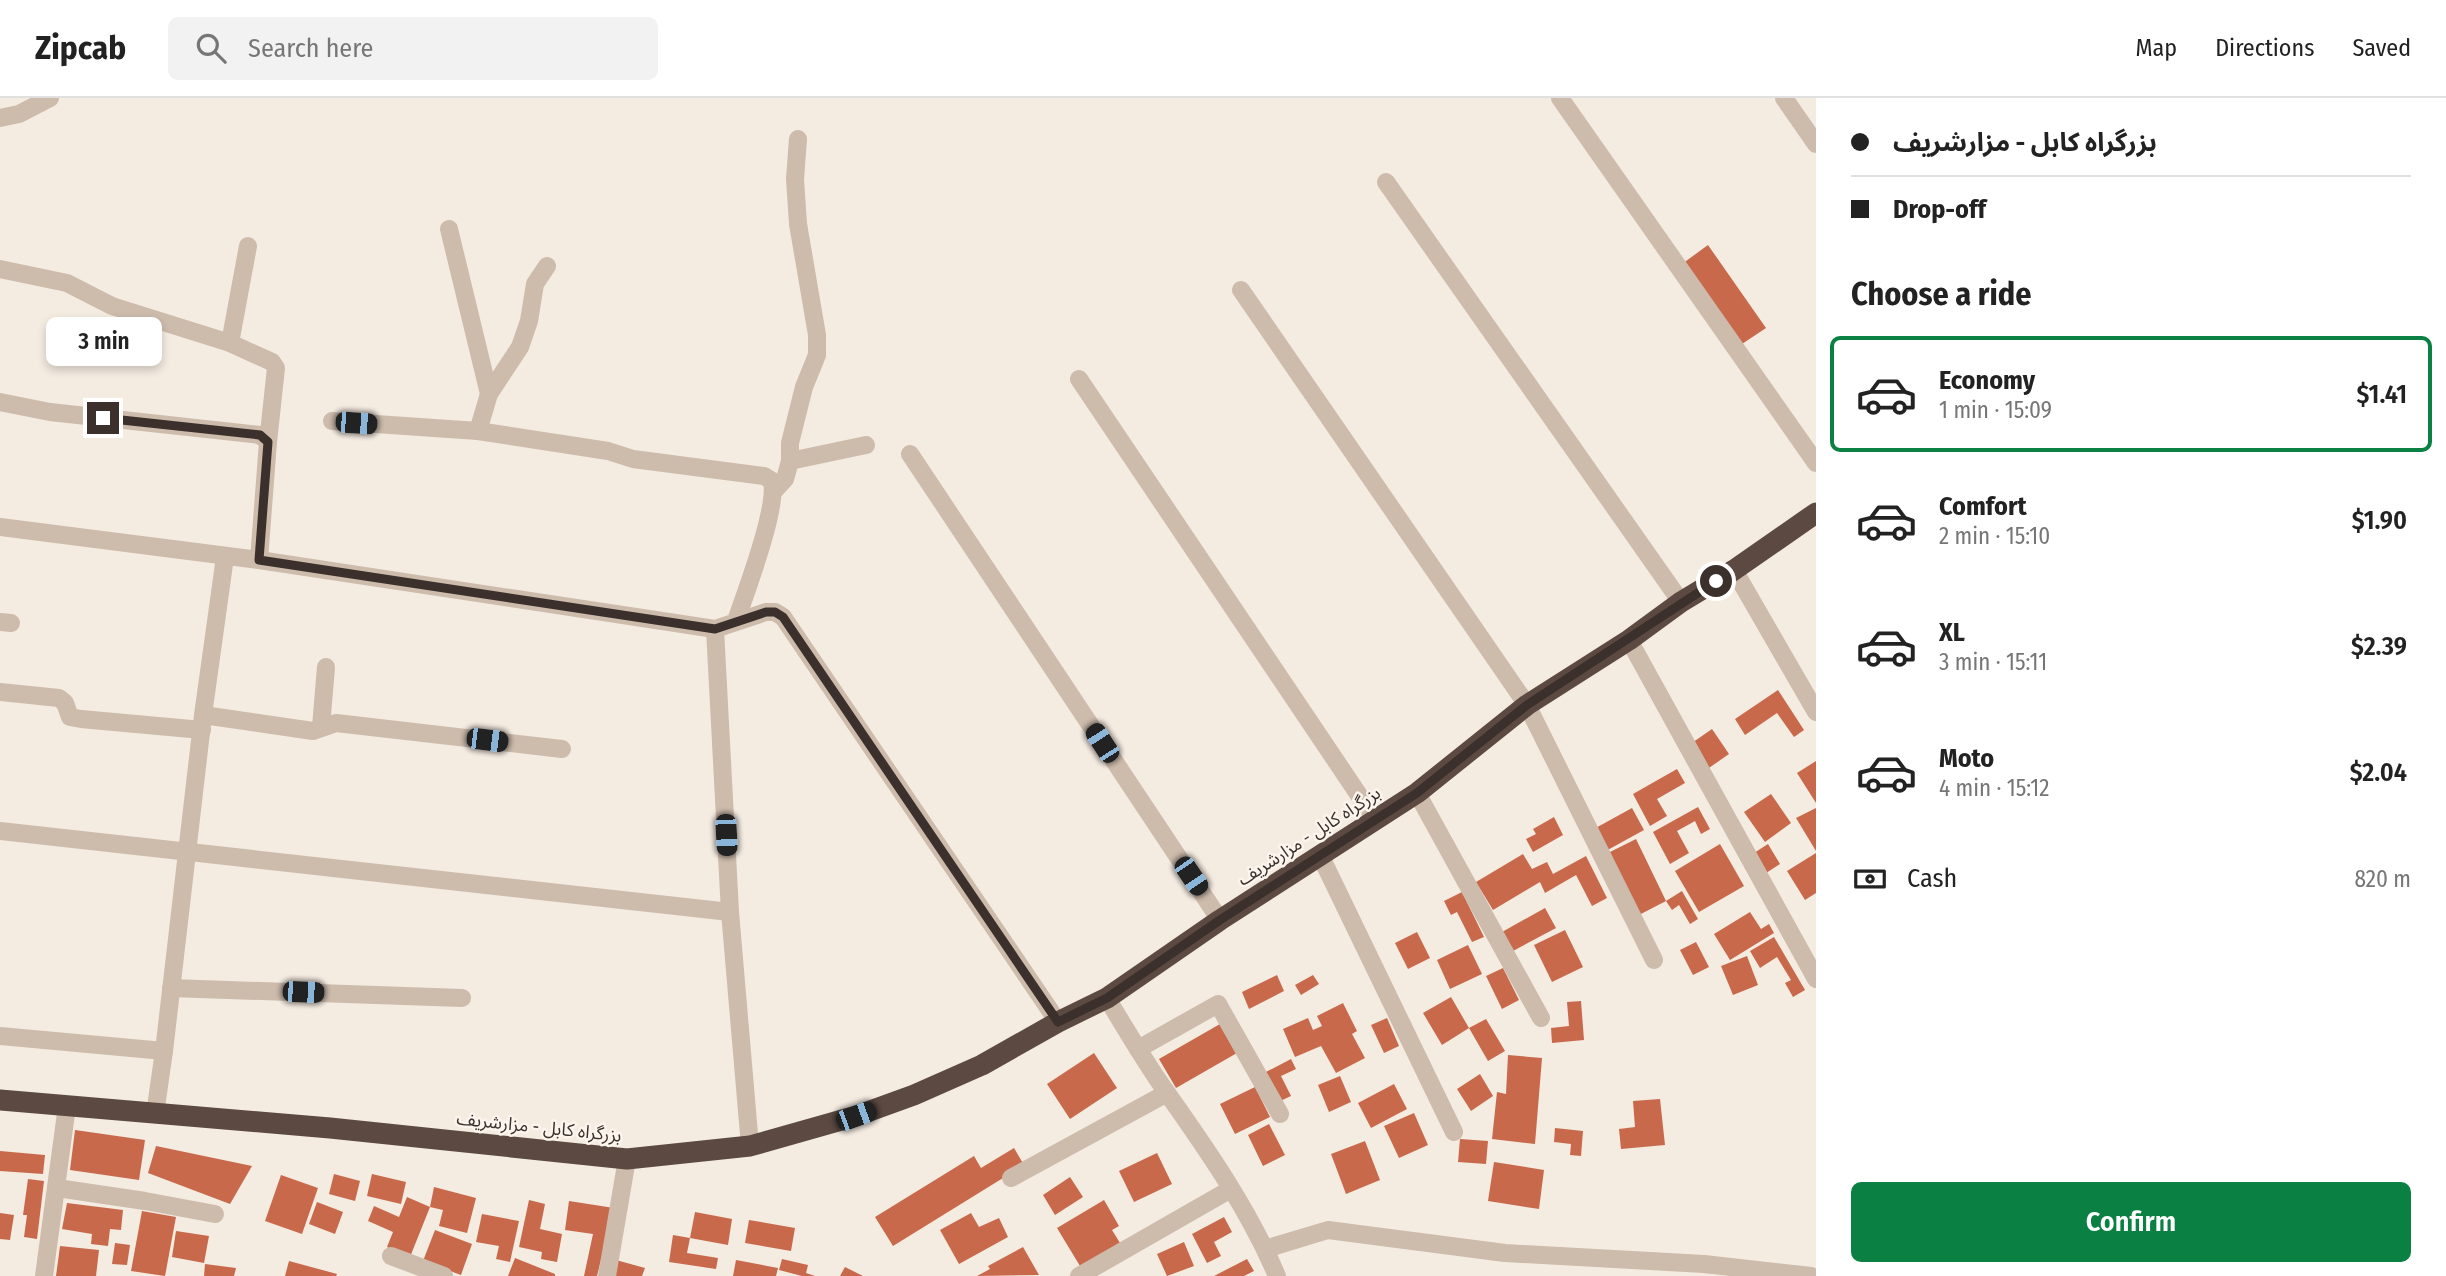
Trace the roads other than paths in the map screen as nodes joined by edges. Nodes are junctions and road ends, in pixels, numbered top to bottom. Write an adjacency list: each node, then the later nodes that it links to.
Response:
1 (50, 98): 4 (street)
2 (1560, 98): 23 (street)
3 (1784, 98): 6 (street)
4 (0, 118)
5 (798, 139): 22 (street)
6 (1816, 144)
7 (1386, 182): 30 (street)
8 (449, 229): 15 (street)
9 (248, 246): 13 (street)
10 (547, 266): 15 (street)
11 (0, 269): 13 (street)
12 (1241, 290): 36 (street)
13 (230, 343): 19 (street)
14 (1079, 379): 42 (street)
15 (489, 394): 18 (street)
16 (0, 402): 19 (street)
17 (332, 421): 18 (street)
18 (478, 431): 24 (street)
19 (268, 442): 28 (street)
20 (866, 445): 22 (street)
21 (910, 454): 47 (street)
22 (790, 461): 24 (street)
23 (1816, 463)
24 (774, 491): 31 (street)
25 (1816, 513): 29 (highway, بزرگراه کابل - مزارشریف)
26 (0, 527): 27 (street)
27 (225, 557): 28 (street); 38 (street)
28 (259, 560): 32 (street)
29 (1734, 570): 30 (highway, بزرگراه کابل - مزارشریف); 37 (street)
30 (1681, 602): 33 (highway, بزرگراه کابل - مزارشریف)
31 (736, 621): 32 (street); 54 (street)
32 (715, 629): 46 (street)
33 (1629, 640): 36 (highway, بزرگراه کابل - مزارشریف); 49 (street)
34 (326, 667): 39 (street)
35 (0, 692): 38 (street)
36 (1527, 705): 41 (highway, بزرگراه کابل - مزارشریف); 48 (street)
37 (1816, 712)
38 (202, 723): 39 (street); 44 (street)
39 (321, 727): 40 (street)
40 (562, 749)
41 (1417, 793): 42 (highway, بزرگراه کابل - مزارشریف); 53 (street)
42 (1375, 818): 45 (highway, بزرگراه کابل - مزارشریف)
43 (0, 831): 44 (street)
44 (187, 854): 46 (street); 50 (street)
45 (1321, 856): 47 (highway, بزرگراه کابل - مزارشریف); 63 (street)
46 (730, 912): 64 (street)
47 (1220, 920): 52 (highway, بزرگراه کابل - مزارشریف)
48 (1654, 960)
49 (1816, 979)
50 (171, 988): 51 (street); 57 (street)
51 (462, 998)
52 (1107, 998): 54 (highway, بزرگراه کابل - مزارشریف); 56 (street)
53 (1541, 1018)
54 (1058, 1022): 64 (highway, بزرگراه کابل - مزارشریف)
55 (0, 1035): 57 (street)
56 (1138, 1049): 58 (street); 62 (street)
57 (164, 1051): 61 (street)
58 (1167, 1093): 66 (street); 68 (street)
59 (0, 1100): 60 (highway, بزرگراه کابل - مزارشریف)
60 (67, 1105): 61 (highway, بزرگراه کابل - مزارشریف); 67 (street)
61 (155, 1114): 65 (highway, بزرگراه کابل - مزارشریف)
62 (1280, 1114)
63 (1454, 1132)
64 (750, 1146): 65 (highway, بزرگراه کابل - مزارشریف)
65 (627, 1160): 74 (street)
66 (1011, 1178)
67 (57, 1188): 69 (street); 72 (street)
68 (1231, 1189): 70 (street); 75 (street)
69 (215, 1214)
70 (1265, 1249): 76 (street); 77 (street)
71 (391, 1256): 73 (street)
72 (44, 1276)
73 (444, 1276)
74 (607, 1276)
75 (1079, 1276)
76 (1277, 1276)
77 (1811, 1276)

